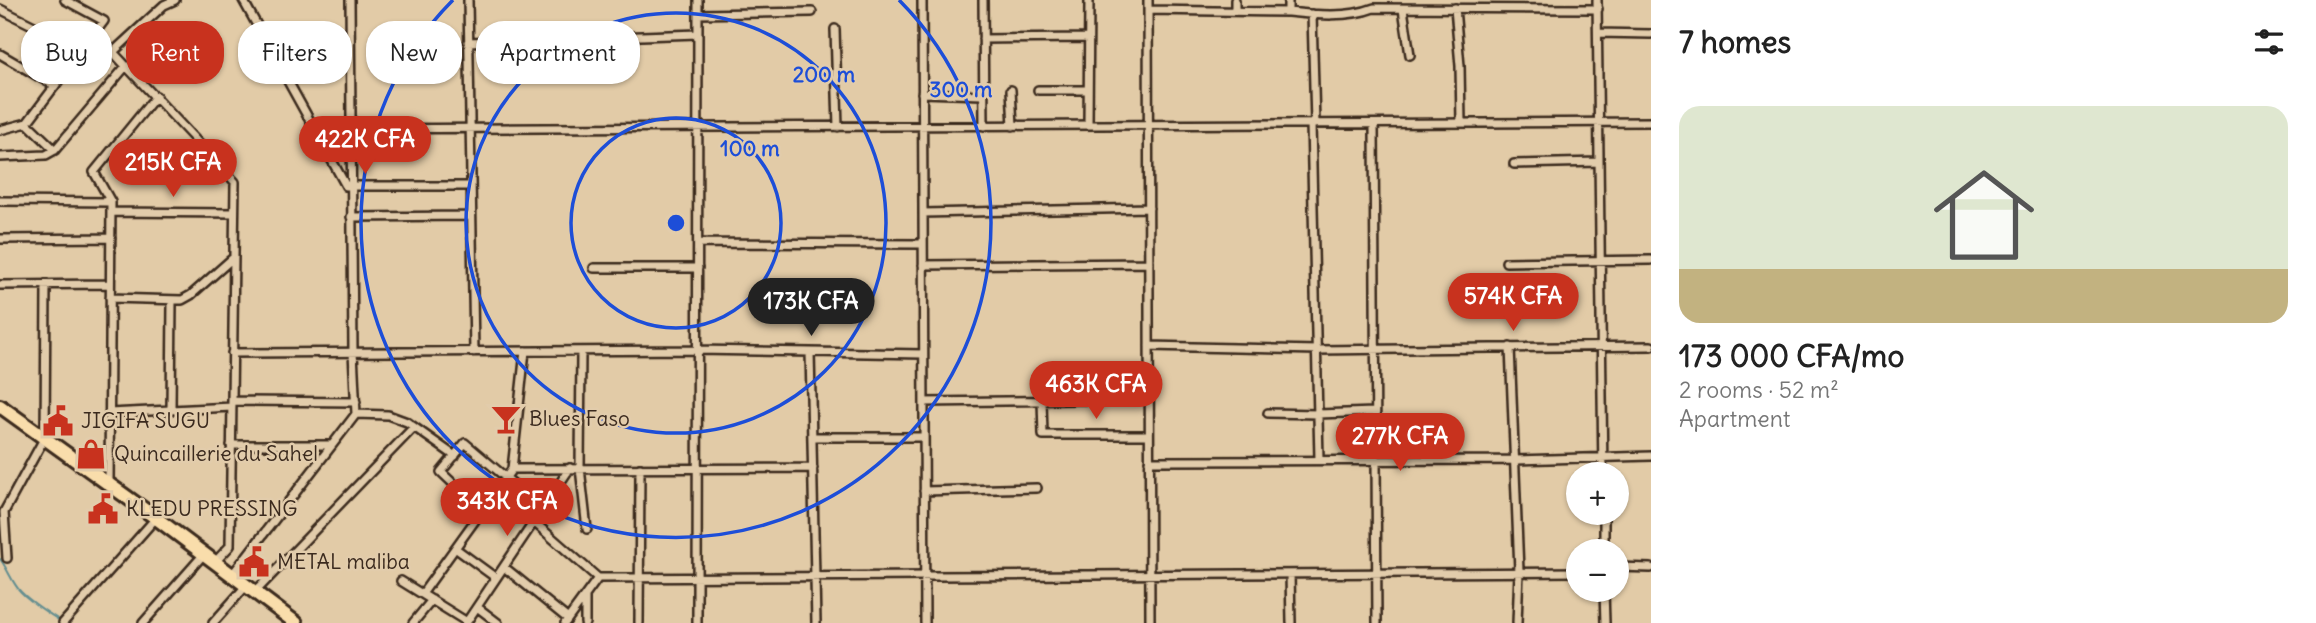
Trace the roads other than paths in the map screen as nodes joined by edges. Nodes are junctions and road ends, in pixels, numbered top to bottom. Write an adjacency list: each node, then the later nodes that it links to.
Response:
1 (65, 0): 26 (street)
2 (175, 0): 36 (street)
3 (243, 0): 27 (street)
4 (350, 0): 28 (street)
5 (468, 0): 35 (street)
6 (698, 0): 23 (street)
7 (922, 0): 47 (street)
8 (983, 0): 34 (street)
9 (1089, 0): 33 (street)
10 (1148, 0): 19 (street)
11 (1235, 0): 20 (street)
12 (1288, 0): 22 (street)
13 (1597, 0): 18 (street)
14 (1374, 4): 17 (street); 24 (street)
15 (1455, 8): 17 (street); 18 (street); 52 (street)
16 (0, 9): 25 (street)
17 (1403, 9): 38 (street)
18 (1598, 9): 30 (street)
19 (1148, 10): 20 (street); 57 (street)
20 (1235, 11): 22 (street)
21 (812, 12): 23 (street)
22 (1288, 12): 24 (street)
23 (698, 14): 31 (street)
24 (1312, 14): 54 (street)
25 (23, 21)
26 (104, 21)
27 (255, 21)
28 (350, 21)
29 (835, 29): 61 (street)
30 (1598, 33): 32 (street); 53 (street)
31 (698, 34): 35 (street); 62 (street)
32 (1651, 34)
33 (1088, 38): 34 (street); 46 (street)
34 (983, 39): 48 (street)
35 (468, 42): 63 (street)
36 (113, 52): 39 (street)
37 (0, 54): 43 (street)
38 (1410, 55)
39 (126, 65): 66 (street)
40 (144, 84): 49 (street)
41 (289, 84): 70 (street)
42 (350, 84): 64 (street)
43 (55, 86): 51 (street)
44 (1011, 90): 60 (street)
45 (1038, 90): 46 (street)
46 (1088, 90): 56 (street)
47 (922, 93): 48 (street); 58 (street)
48 (982, 95): 59 (street)
49 (156, 96): 73 (street); 76 (street)
50 (1651, 122): 53 (street)
51 (26, 123): 65 (street); 66 (street)
52 (1461, 123): 53 (street); 55 (street)
53 (1599, 123): 68 (street)
54 (1313, 124): 55 (street); 57 (street); 103 (street)
55 (1374, 124): 101 (street)
56 (1088, 125): 57 (street); 60 (street)
57 (1149, 125): 74 (street)
58 (922, 126): 59 (street); 61 (street); 77 (street)
59 (984, 126): 60 (street)
60 (1013, 126)
61 (838, 127): 62 (street)
62 (698, 128): 63 (street); 82 (street)
63 (469, 129): 64 (street); 71 (street)
64 (351, 130): 70 (street)
65 (0, 131)
66 (55, 150): 67 (street)
67 (0, 157)
68 (1600, 162): 69 (street); 86 (street)
69 (1514, 164)
70 (351, 186): 71 (street); 78 (street)
71 (470, 186): 79 (street)
72 (0, 201): 73 (street)
73 (111, 202): 75 (street)
74 (1149, 208): 77 (street); 88 (street)
75 (111, 212): 76 (street); 80 (street)
76 (234, 213): 84 (street)
77 (923, 213): 83 (street)
78 (351, 216): 79 (street); 106 (street)
79 (471, 216): 107 (street)
80 (111, 238): 81 (street); 93 (street)
81 (0, 239)
82 (698, 243): 83 (street); 91 (street)
83 (923, 244): 89 (street)
84 (234, 257): 96 (street); 109 (street)
85 (1651, 260): 86 (street)
86 (1601, 261): 87 (street); 98 (street)
87 (1506, 262)
88 (1149, 263): 89 (street); 97 (street)
89 (923, 265): 110 (street)
90 (594, 268): 91 (street)
91 (698, 268): 102 (street)
92 (46, 284): 93 (street); 94 (street); 125 (street)
93 (110, 284): 95 (street)
94 (0, 285)
95 (110, 298): 96 (street); 119 (street)
96 (172, 301): 117 (street)
97 (1149, 346): 103 (street); 111 (street)
98 (1602, 346): 99 (street); 100 (street); 131 (street)
99 (1651, 346)
100 (1510, 347): 101 (street); 135 (street)
101 (1376, 348): 103 (street); 118 (street)
102 (697, 350): 105 (street); 108 (street); 141 (street)
103 (1317, 350): 122 (street)
104 (525, 351): 105 (street); 107 (street); 143 (street)
105 (581, 351): 139 (street)
106 (353, 352): 107 (street); 109 (street); 113 (street)
107 (474, 352)
108 (810, 352): 110 (street); 126 (street)
109 (232, 353): 115 (street)
110 (923, 354): 114 (street)
111 (1149, 399): 112 (street); 124 (street)
112 (1042, 400): 114 (street); 124 (street)
113 (356, 402): 115 (street); 121 (street)
114 (923, 402): 127 (street)
115 (232, 404): 117 (street); 128 (street)
116 (0, 406): 125 (main road)
117 (171, 410): 119 (street)
118 (1374, 411): 122 (street); 133 (street)
119 (109, 413): 145 (street)
120 (1268, 413): 122 (street)
121 (356, 414): 123 (street); 129 (street)
122 (1318, 414): 134 (street)
123 (414, 427): 130 (street); 174 (street)
124 (1149, 435): 136 (street)
125 (45, 437): 145 (main road); 150 (street)
126 (812, 437): 127 (street); 142 (street)
127 (924, 437): 147 (street)
128 (231, 445): 129 (street); 157 (street)
129 (332, 445): 165 (street)
130 (455, 456): 144 (street); 149 (street)
131 (1603, 456): 132 (street); 135 (street); 137 (street)
132 (1651, 456)
133 (1376, 459): 134 (street); 135 (street); 164 (street)
134 (1319, 460): 136 (street)
135 (1515, 460): 161 (street)
136 (1149, 461): 166 (street)
137 (1603, 462)
138 (570, 468): 139 (street); 143 (street); 148 (street)
139 (580, 468): 140 (street); 153 (street)
140 (640, 468): 141 (street); 171 (street)
141 (697, 468): 142 (street); 172 (street)
142 (813, 468): 168 (street)
143 (512, 469): 144 (street)
144 (506, 478): 148 (street); 149 (street)
145 (109, 484): 151 (main road)
146 (1037, 488): 147 (street)
147 (924, 491): 167 (street)
148 (543, 509): 152 (street)
149 (482, 510): 154 (street)
150 (2, 511): 156 (street)
151 (156, 518): 155 (main road); 180 (street)
152 (534, 522): 158 (street); 170 (street)
153 (587, 529)
154 (455, 548): 169 (street); 175 (street)
155 (204, 554): 157 (main road); 183 (street)
156 (7, 558)
157 (215, 562): 165 (main road)
158 (504, 567): 169 (street); 181 (street)
159 (1629, 567): 160 (street)
160 (1651, 568)
161 (1519, 571): 162 (street); 164 (street); 196 (street)
162 (1566, 572)
163 (1290, 574): 164 (street); 166 (street); 194 (street)
164 (1377, 574): 195 (street)
165 (232, 575): 174 (main road)
166 (1149, 575): 167 (street); 193 (street)
167 (924, 576): 168 (street); 192 (street)
168 (815, 577): 172 (street); 191 (street)
169 (496, 578): 179 (street)
170 (598, 578): 171 (street); 176 (street)
171 (639, 578): 172 (street); 189 (street)
172 (697, 578): 190 (street)
173 (401, 581): 175 (street)
174 (250, 589): 184 (street); 185 (main road)
175 (422, 594): 177 (street)
176 (585, 596): 181 (street); 188 (street)
177 (432, 600): 182 (street); 186 (street)
178 (1604, 602): 197 (street)
179 (477, 607): 182 (street); 187 (street)
180 (65, 620)
181 (567, 621)
182 (467, 622)
183 (143, 623)
184 (213, 623)
185 (296, 623)
186 (414, 623)
187 (498, 623)
188 (585, 623)
189 (639, 623)
190 (697, 623)
191 (816, 623)
192 (925, 623)
193 (1150, 623)
194 (1291, 623)
195 (1377, 623)
196 (1517, 623)
197 (1605, 623)

